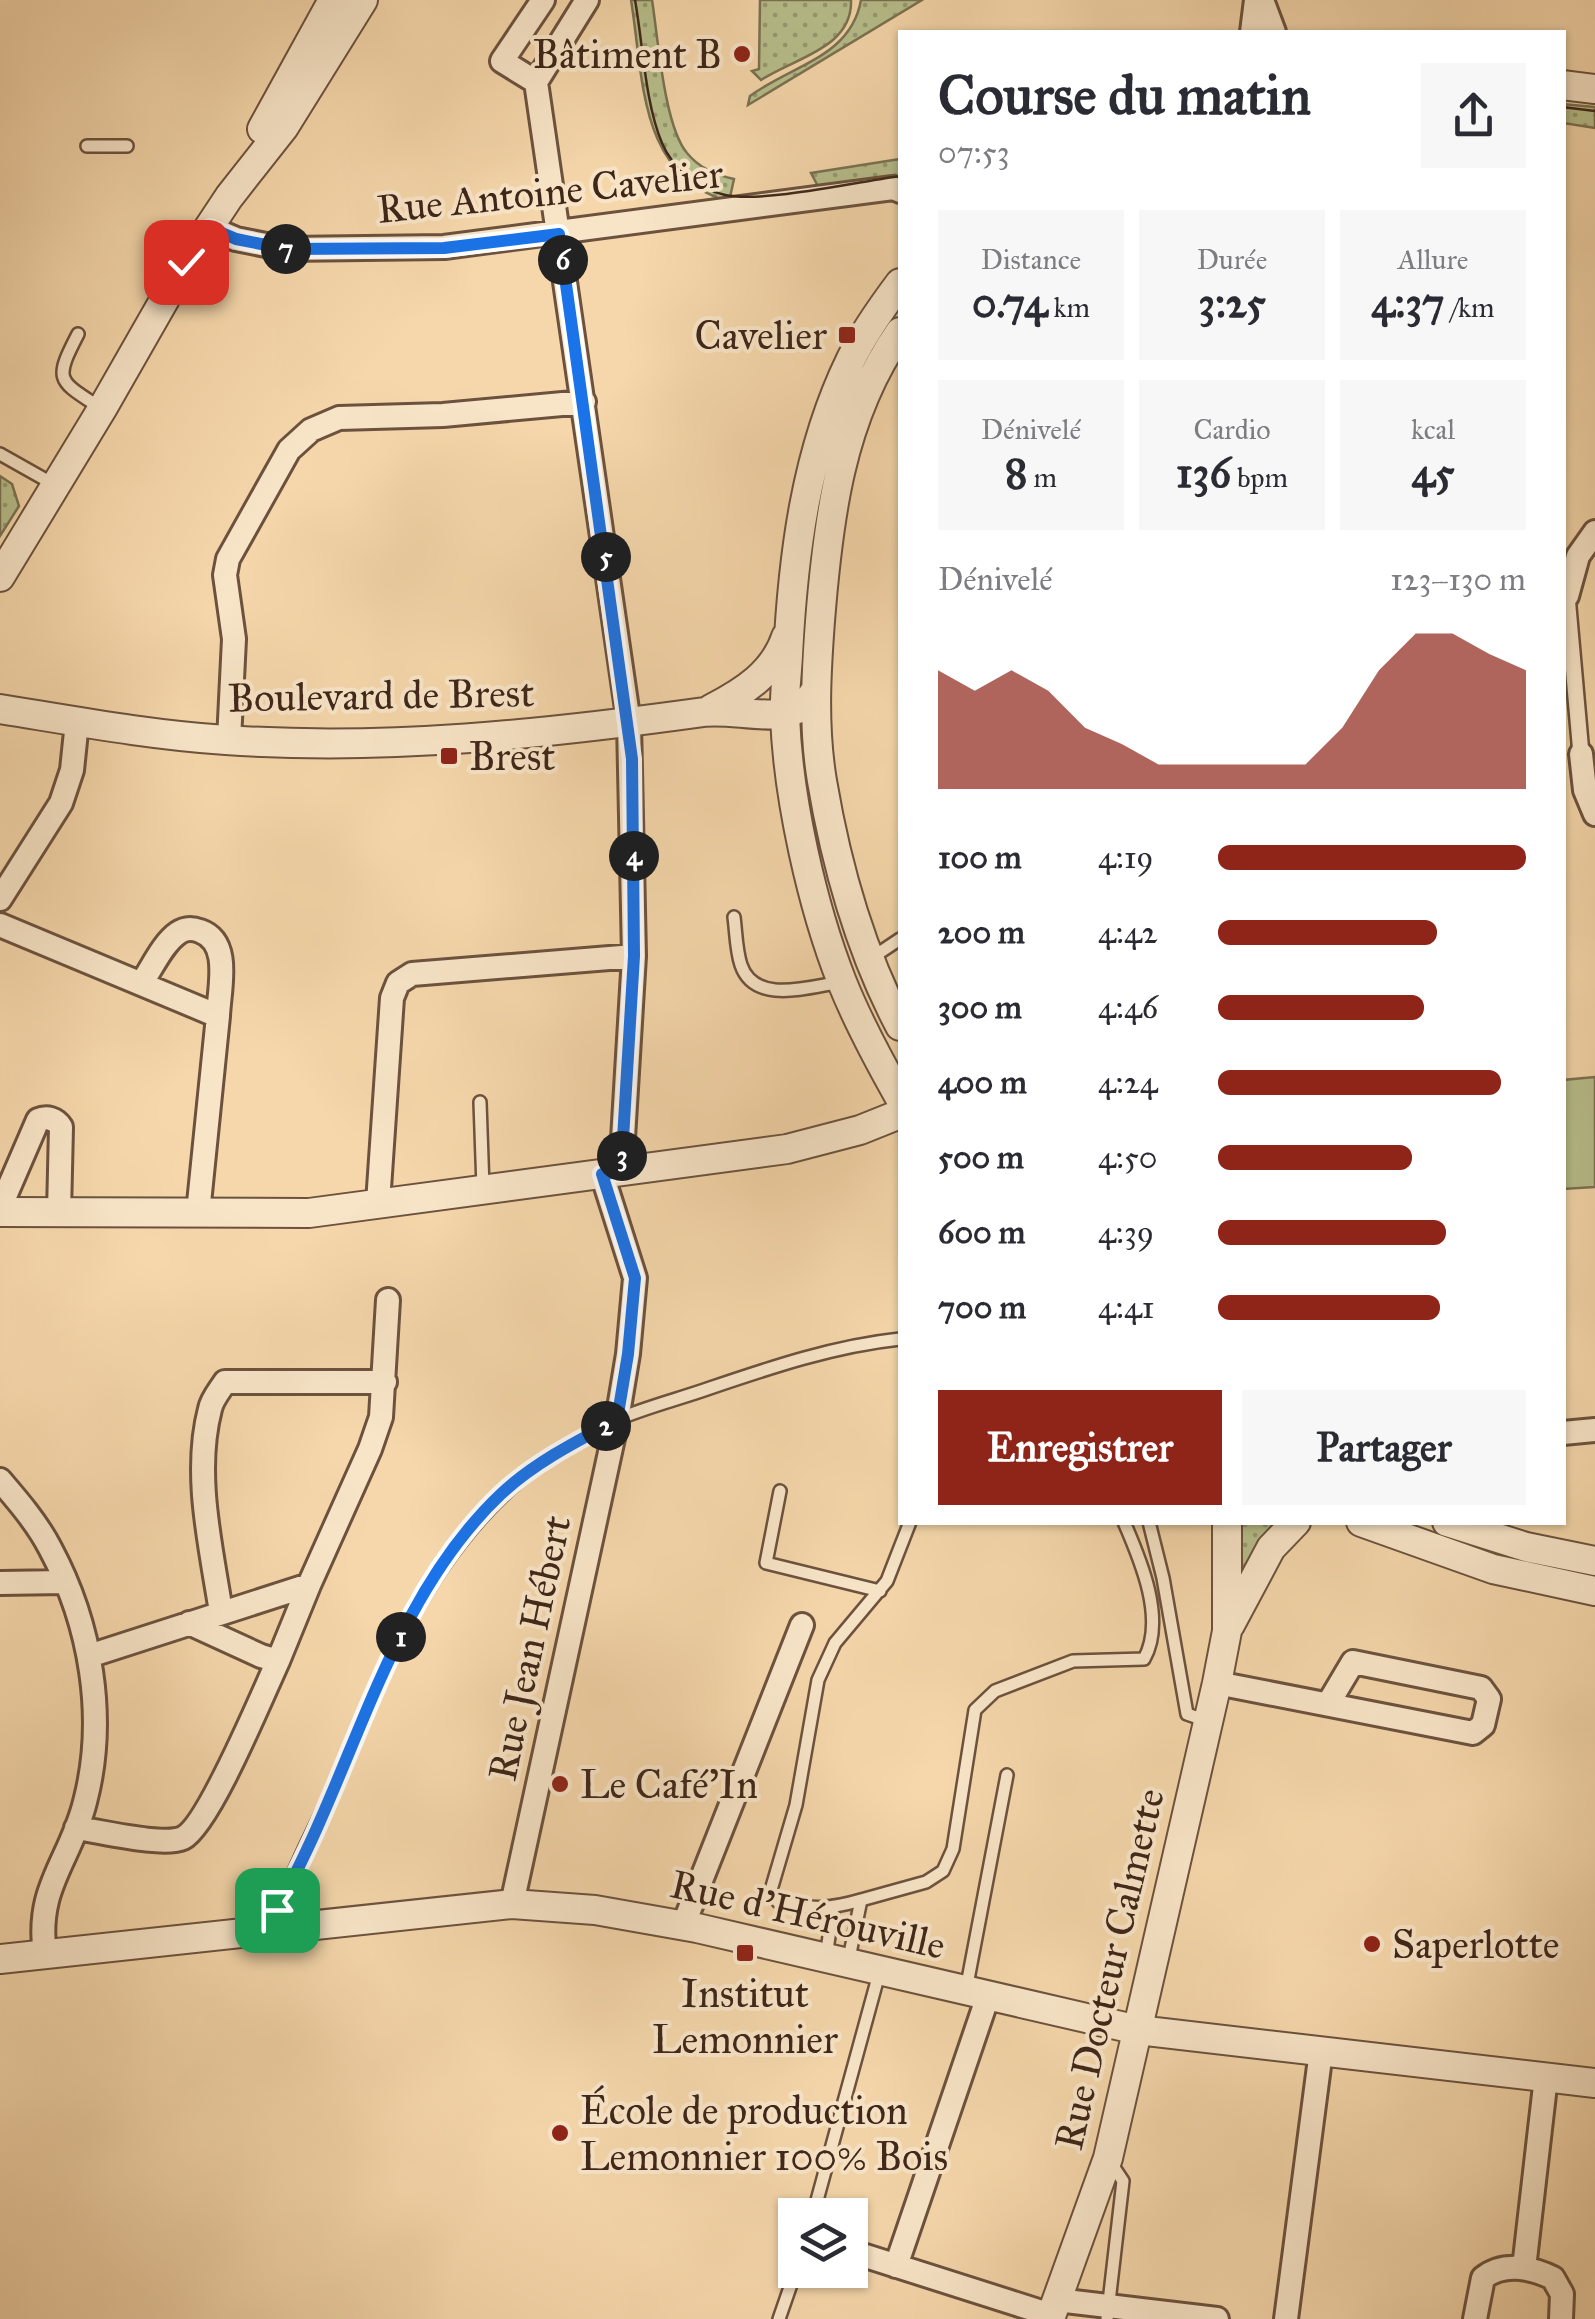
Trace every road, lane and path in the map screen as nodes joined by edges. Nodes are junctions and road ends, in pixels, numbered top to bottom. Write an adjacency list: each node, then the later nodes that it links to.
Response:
1 (333, 0): 11 (street)
2 (363, 0): 11 (street)
3 (543, 0): 5 (street)
4 (587, 0): 5 (street)
5 (536, 82): 12 (street, Rue Jean Hébert)
6 (1566, 85): 7 (street)
7 (1595, 89)
8 (87, 146): 9 (lane)
9 (128, 146)
10 (898, 190): 12 (street, Rue Antoine Cavelier)
11 (210, 228): 12 (street, Rue Antoine Cavelier); 17 (street)
12 (559, 234): 16 (street, Rue Jean Hébert)
13 (898, 286): 24 (street)
14 (78, 334): 17 (lane)
15 (898, 336): 25 (street)
16 (584, 402): 31 (street, Rue Jean Hébert); 32 (street)
17 (102, 409): 19 (street)
18 (0, 454): 19 (lane)
19 (55, 485): 21 (street)
20 (1595, 532): 22 (street)
21 (0, 576)
22 (1566, 592)
23 (1566, 606): 33 (street)
24 (775, 672): 25 (street); 28 (street); 29 (street)
25 (815, 688): 29 (street); 40 (street)
26 (0, 689): 30 (street, Boulevard de Brest)
27 (0, 710): 30 (street, Boulevard de Brest)
28 (706, 712): 29 (street); 31 (street, Boulevard de Brest)
29 (771, 714): 41 (street)
30 (67, 720): 32 (street, Boulevard de Brest); 35 (street)
31 (629, 724): 32 (street, Boulevard de Brest); 39 (street, Rue Jean Hébert)
32 (229, 740)
33 (1580, 754): 34 (street)
34 (1595, 814)
35 (0, 899)
36 (734, 917): 41 (lane)
37 (0, 925): 42 (street)
38 (898, 940): 40 (lane)
39 (634, 956): 48 (street, Rue Jean Hébert); 50 (street)
40 (870, 959): 44 (street)
41 (842, 982): 45 (street)
42 (142, 984): 43 (street); 43 (street)
43 (218, 1016): 53 (street)
44 (898, 1022)
45 (898, 1094)
46 (480, 1102): 49 (lane)
47 (898, 1115): 48 (street)
48 (612, 1173): 49 (street); 57 (street, Rue Jean Hébert)
49 (483, 1190): 50 (street)
50 (378, 1203): 53 (street)
51 (0, 1210): 52 (street); 52 (street)
52 (59, 1213): 53 (street)
53 (198, 1213)
54 (388, 1300): 56 (street)
55 (898, 1339): 57 (lane)
56 (385, 1382): 72 (street); 75 (street)
57 (617, 1420): 87 (street, Rue Jean Hébert); 90 (lane)
58 (1595, 1430): 59 (street)
59 (1566, 1433)
60 (0, 1480): 71 (street)
61 (780, 1492): 73 (lane)
62 (909, 1525): 73 (lane)
63 (1125, 1525): 86 (lane)
64 (1149, 1525): 83 (lane)
65 (1227, 1525): 78 (street, Rue Docteur Calmette)
66 (1293, 1525): 78 (street, Rue Docteur Calmette)
67 (1368, 1525): 74 (street)
68 (1456, 1525): 69 (street)
69 (1595, 1561)
70 (0, 1582): 71 (street)
71 (65, 1582): 79 (street)
72 (309, 1585): 75 (street); 80 (street)
73 (880, 1591): 88 (lane)
74 (1595, 1591)
75 (221, 1612): 76 (street)
76 (189, 1623): 79 (street); 80 (street)
77 (802, 1624): 89 (street)
78 (1227, 1631): 81 (street, Rue Docteur Calmette)
79 (89, 1656): 85 (street)
80 (278, 1661): 85 (street)
81 (1217, 1682): 82 (street); 83 (street, Rue Docteur Calmette)
82 (1328, 1704): 82 (street)
83 (1208, 1722): 96 (street, Rue Docteur Calmette)
84 (1007, 1775): 95 (lane)
85 (76, 1828): 91 (street)
86 (861, 1900): 88 (lane); 93 (lane)
87 (512, 1904): 89 (street, Rue d'Hérouville); 90 (street, Rue d'Hérouville)
88 (832, 1910): 93 (lane)
89 (682, 1926): 93 (street, Rue d'Hérouville)
90 (277, 1930): 91 (street, Rue d'Hérouville)
91 (45, 1955): 92 (street, Rue d'Hérouville)
92 (0, 1959)
93 (837, 1960): 94 (street, Rue d'Hérouville)
94 (880, 1970): 95 (street, Rue d'Hérouville); 101 (lane)
95 (977, 1993): 96 (street, Rue d'Hérouville); 103 (street)
96 (1138, 2030): 97 (street, Rue d'Hérouville); 100 (street, Rue Docteur Calmette)
97 (1320, 2051): 98 (street, Rue d'Hérouville); 110 (street)
98 (1546, 2077): 99 (street, Rue d'Hérouville); 104 (street)
99 (1595, 2083)
100 (1108, 2158): 106 (street, Rue Docteur Calmette); 107 (lane)
101 (818, 2198)
102 (868, 2257): 103 (street)
103 (896, 2266): 106 (street)
104 (1524, 2268): 111 (street); 112 (street)
105 (790, 2288): 108 (lane)
106 (1052, 2311): 107 (street)
107 (1108, 2312): 109 (street)
108 (779, 2319)
109 (1217, 2319)
110 (1286, 2319)
111 (1475, 2319)
112 (1561, 2319)

